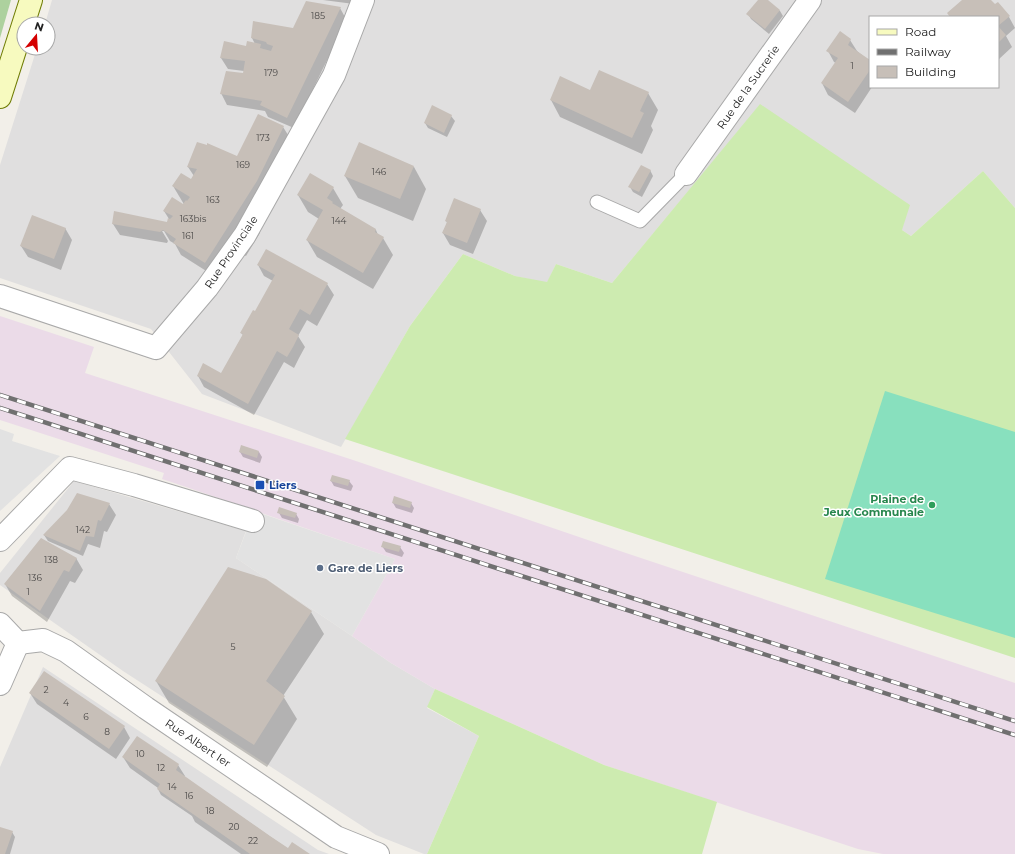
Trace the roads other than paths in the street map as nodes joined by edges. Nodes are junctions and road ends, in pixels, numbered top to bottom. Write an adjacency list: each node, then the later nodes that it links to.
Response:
1 (31, 0): 4 (main road)
2 (363, 0): 7 (street, Rue Provinciale)
3 (810, 0): 5 (street, Rue de la Sucrerie)
4 (2, 86)
5 (686, 174): 6 (lane)
6 (596, 202)
7 (0, 296)
8 (253, 521): 9 (street)
9 (0, 540)
10 (0, 624): 11 (street)
11 (18, 643): 12 (street); 13 (street, Rue Albert Ier)
12 (0, 684)
13 (378, 854)

